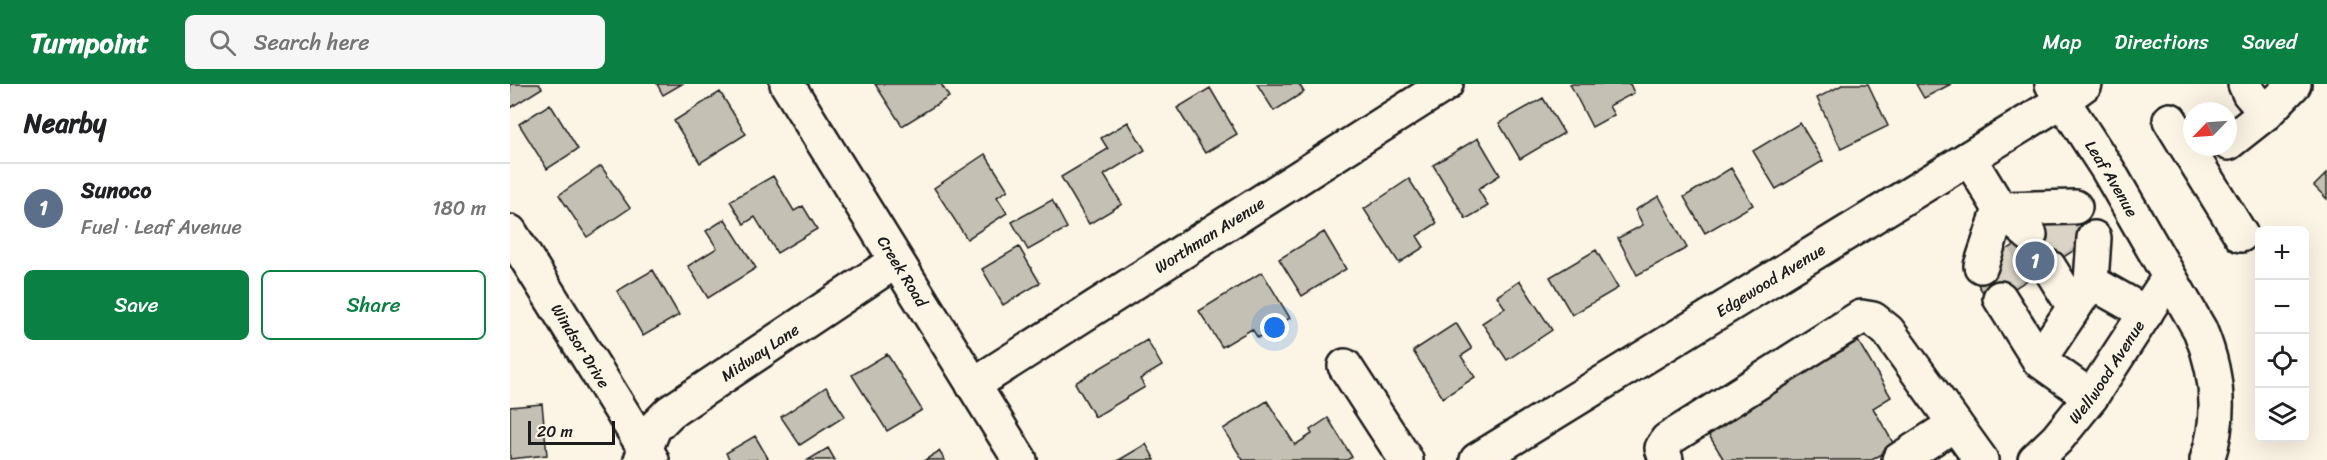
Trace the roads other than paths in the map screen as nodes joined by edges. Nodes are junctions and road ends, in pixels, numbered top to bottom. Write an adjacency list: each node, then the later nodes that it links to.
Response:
1 (787, 84): 15 (street, Creek Road)
2 (1446, 84): 23 (street, Worthman Avenue)
3 (2245, 84): 6 (street)
4 (2294, 84): 6 (street)
5 (2067, 89): 11 (street, Edgewood Avenue); 17 (street, Leaf Avenue)
6 (2266, 113): 9 (street)
7 (2170, 120): 8 (street)
8 (2183, 132)
9 (2237, 135)
10 (2209, 156): 14 (street)
11 (1968, 158): 12 (street); 29 (street, Edgewood Avenue)
12 (2000, 209): 12 (street); 16 (street)
13 (510, 232): 26 (street, Windsor Drive)
14 (2241, 235)
15 (896, 261): 23 (street, Creek Road); 26 (street, Midway Lane)
16 (1988, 262)
17 (2169, 277): 20 (street, Wellwood Avenue); 34 (street, Leaf Avenue)
18 (2007, 293): 21 (street)
19 (2083, 294): 19 (street); 20 (street); 21 (street)
20 (2146, 313): 24 (street, Wellwood Avenue)
21 (2044, 353): 24 (street)
22 (1345, 366): 28 (street)
23 (973, 385): 27 (street, Creek Road)
24 (2091, 397): 33 (street, Wellwood Avenue)
25 (1955, 424): 30 (street); 31 (street); 32 (street)
26 (646, 457)
27 (1020, 460)
28 (1406, 460)
29 (1477, 460)
30 (1666, 460)
31 (1899, 460)
32 (1981, 460)
33 (2035, 460)
34 (2207, 460)

